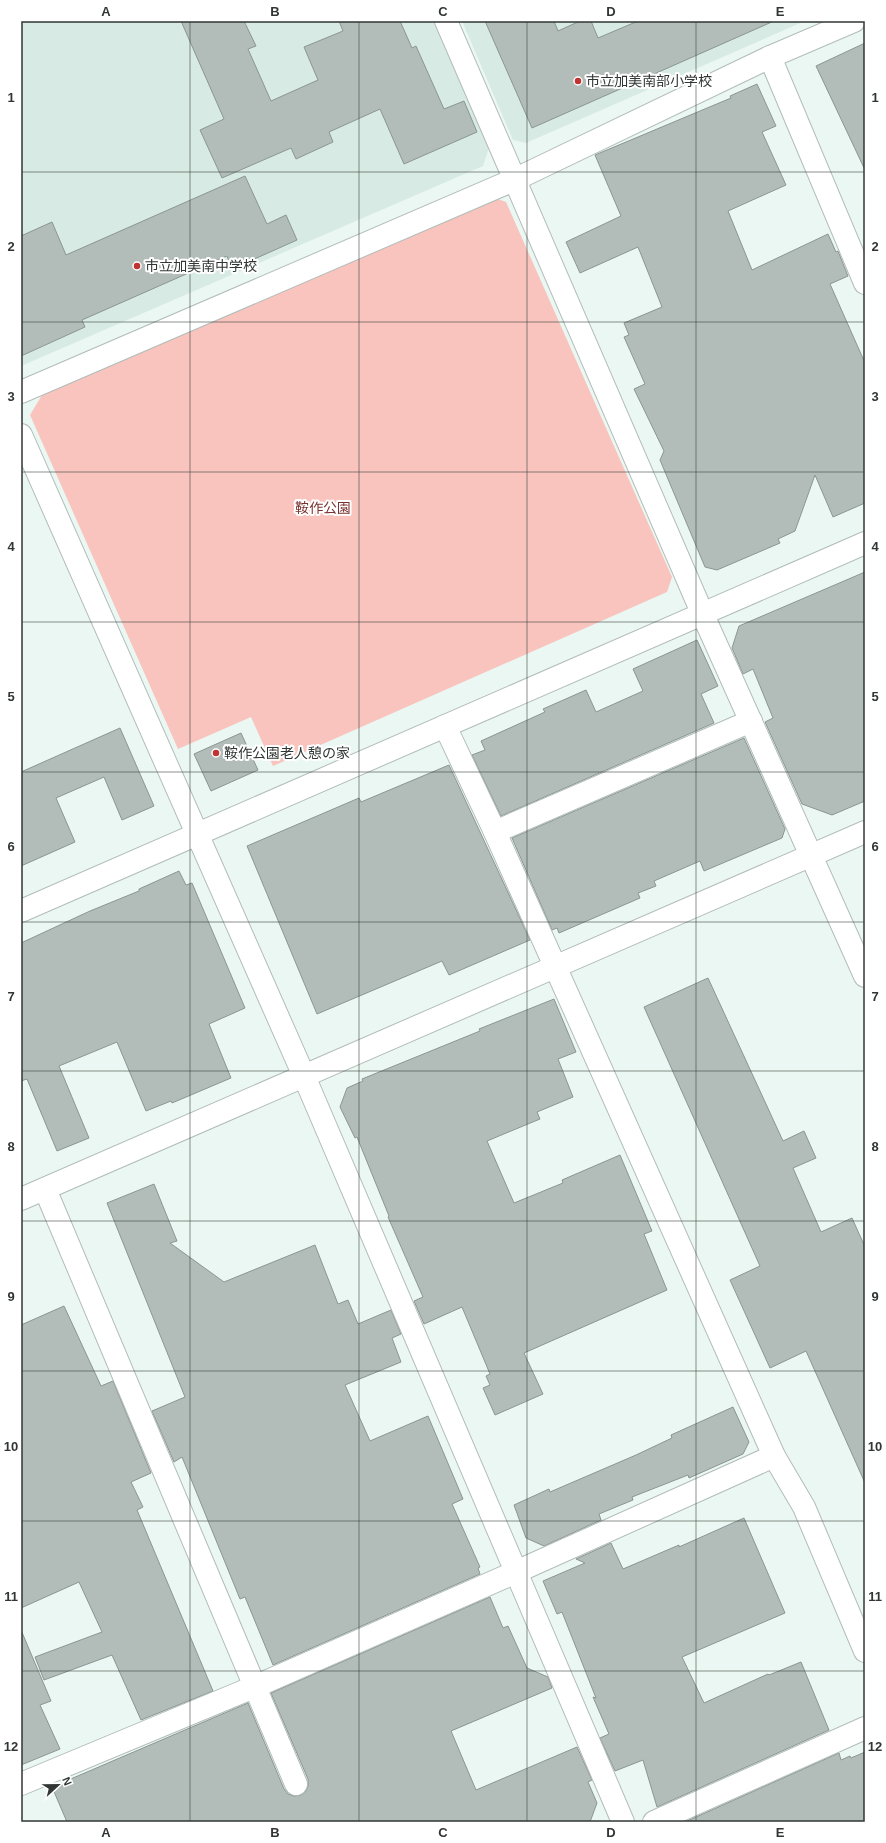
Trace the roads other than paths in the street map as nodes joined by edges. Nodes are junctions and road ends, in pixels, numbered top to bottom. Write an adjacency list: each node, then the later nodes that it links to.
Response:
1 (446, 21): 4 (street)
2 (854, 21): 3 (street)
3 (770, 56): 4 (street); 5 (street)
4 (516, 179): 6 (street); 9 (street)
5 (865, 282)
6 (21, 392)
7 (21, 435): 14 (street)
8 (865, 543): 9 (street)
9 (703, 615): 10 (street); 11 (street)
10 (751, 721): 12 (street); 15 (street)
11 (445, 726): 12 (street); 14 (street)
12 (495, 832): 17 (street)
13 (865, 832): 15 (street)
14 (196, 834): 16 (street); 19 (street)
15 (812, 857): 17 (street); 18 (street)
16 (21, 911)
17 (555, 967): 19 (street); 22 (street)
18 (865, 976)
19 (304, 1076): 20 (street); 23 (street)
20 (45, 1189): 21 (street); 25 (street)
21 (21, 1199)
22 (774, 1456): 23 (street); 24 (street)
23 (516, 1572): 25 (street); 29 (street)
24 (865, 1651)
25 (254, 1687): 27 (street); 28 (street)
26 (865, 1728): 30 (street)
27 (21, 1784)
28 (296, 1784)
29 (624, 1822)
30 (654, 1822)

